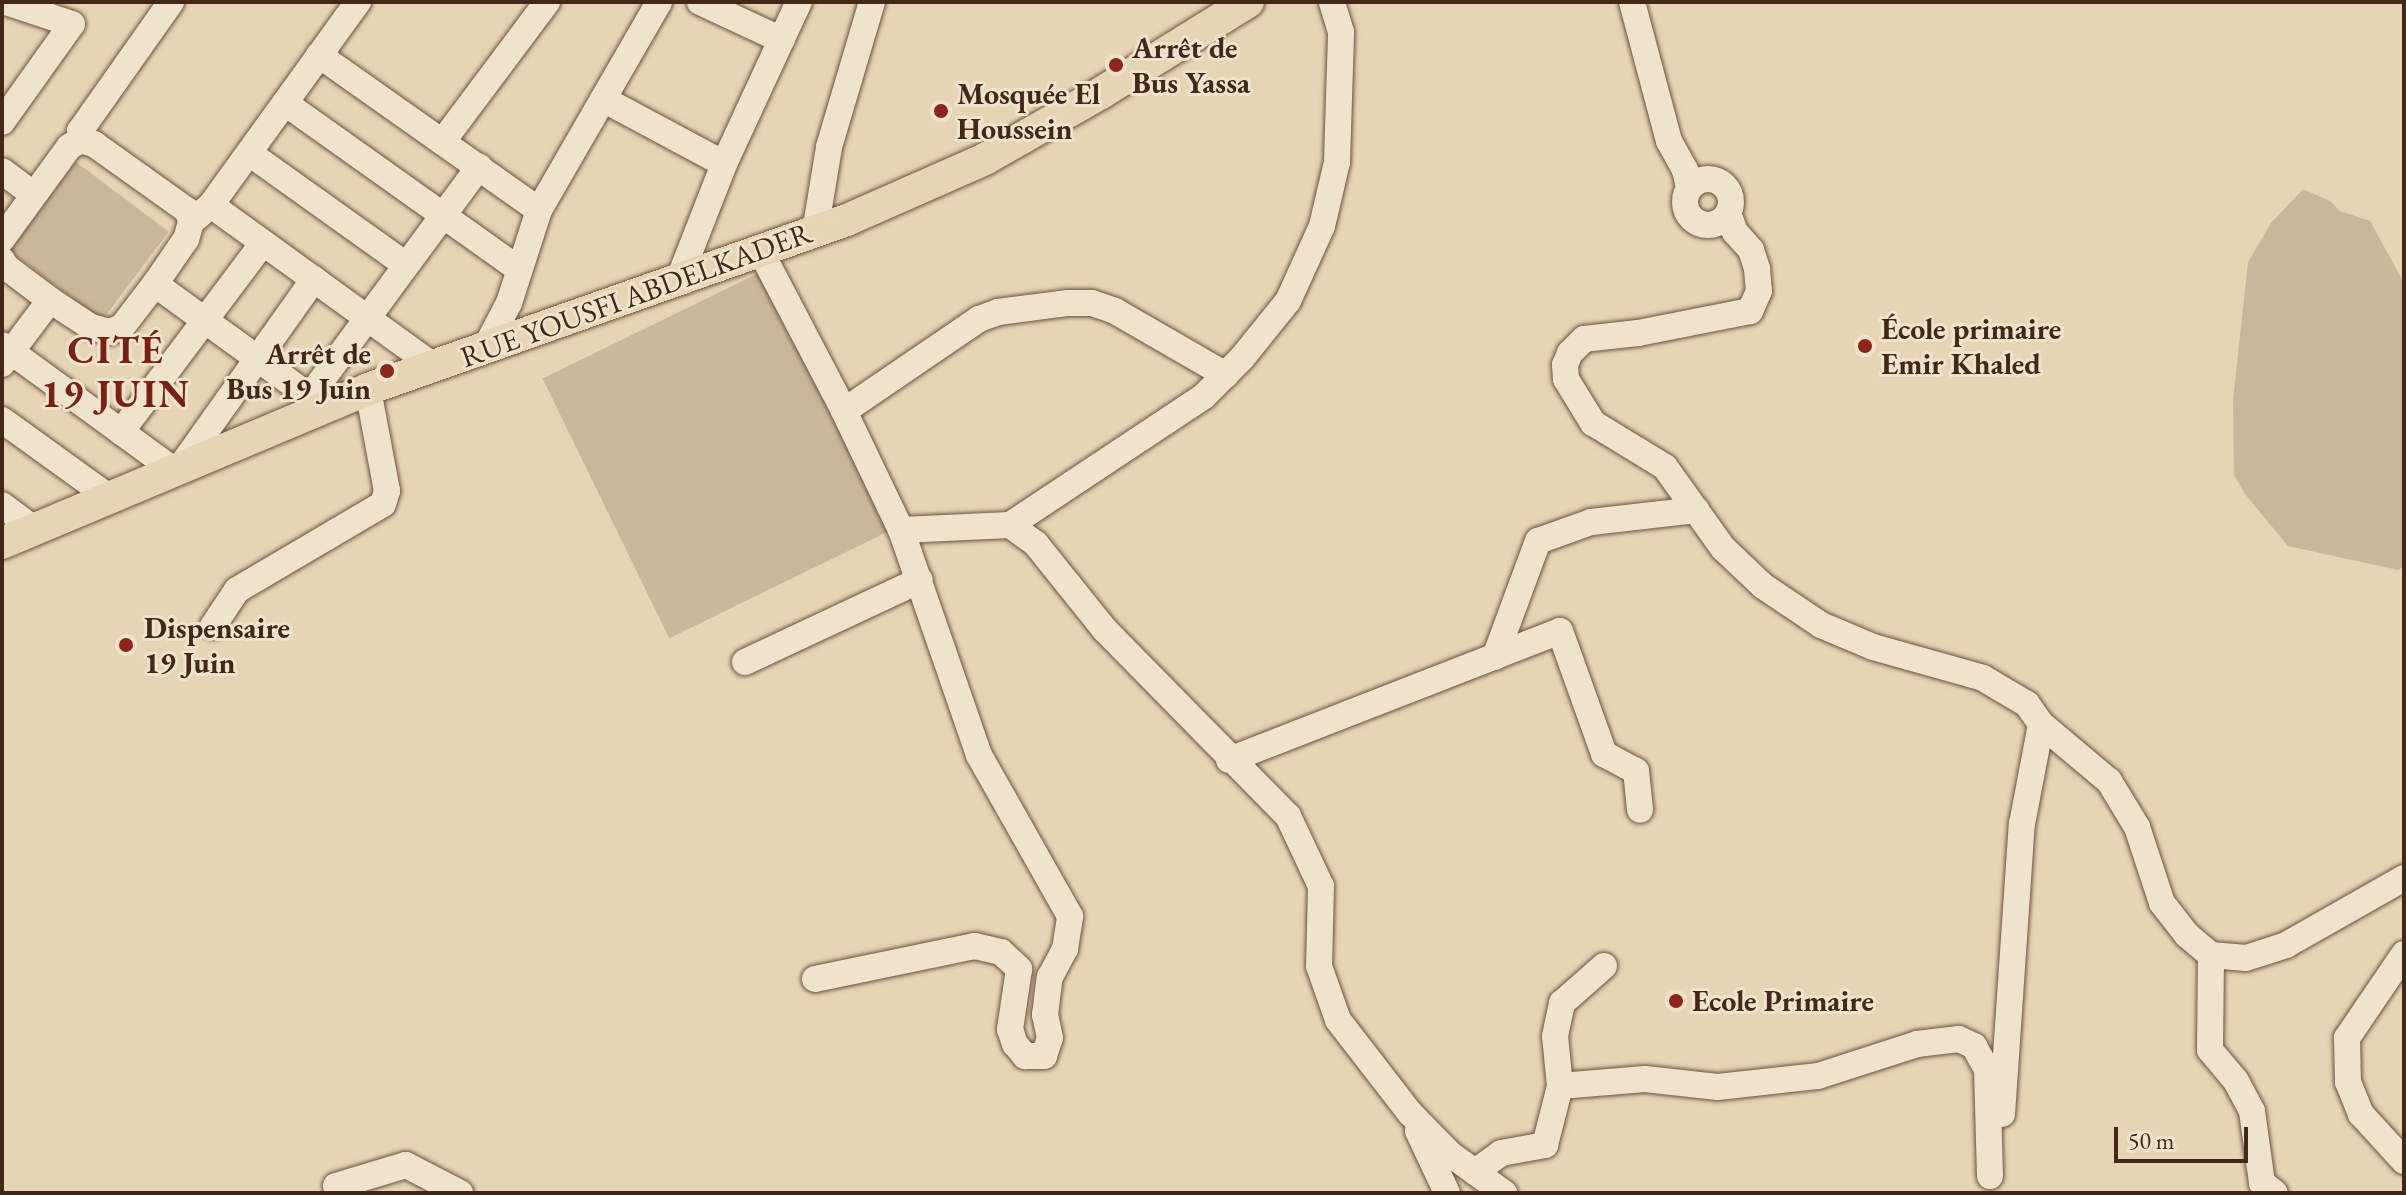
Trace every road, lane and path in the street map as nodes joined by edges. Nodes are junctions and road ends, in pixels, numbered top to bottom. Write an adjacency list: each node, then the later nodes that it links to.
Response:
1 (6, 2): 16 (street)
2 (171, 2): 17 (street)
3 (358, 2): 13 (street)
4 (547, 2): 18 (street)
5 (659, 2): 14 (street)
6 (700, 2): 12 (street)
7 (799, 2): 12 (street)
8 (872, 2): 29 (street)
9 (1248, 2): 29 (main road, RUE YOUSFI ABDELKADER)
10 (1332, 2): 46 (street)
11 (1632, 2): 23 (street)
12 (782, 40): 20 (street)
13 (319, 55): 15 (street); 18 (street)
14 (603, 99): 20 (street); 25 (street)
15 (285, 103): 19 (street); 27 (street)
16 (2, 122)
17 (80, 140): 24 (street); 26 (street)
18 (443, 141): 21 (street)
19 (249, 153): 26 (street); 34 (street)
20 (724, 164): 37 (street)
21 (479, 167): 25 (street); 27 (street)
22 (2, 171): 24 (street)
23 (1692, 179): 28 (street); 28 (street)
24 (33, 194): 30 (street)
25 (539, 210): 35 (street)
26 (201, 213): 31 (street); 38 (street)
27 (441, 216): 34 (street); 35 (street)
28 (1727, 223): 55 (street)
29 (815, 232): 32 (main road, RUE YOUSFI ABDELKADER)
30 (2, 239)
31 (263, 243): 36 (street); 41 (street)
32 (760, 250): 37 (main road, RUE YOUSFI ABDELKADER); 49 (street)
33 (2, 260): 39 (street)
34 (406, 265): 40 (street)
35 (519, 269): 42 (street)
36 (314, 279): 40 (street); 44 (street)
37 (679, 279): 42 (main road, RUE YOUSFI ABDELKADER)
38 (155, 284): 39 (street); 41 (street)
39 (50, 300): 43 (street)
40 (367, 318): 45 (street); 48 (street)
41 (205, 320): 44 (street); 51 (street)
42 (487, 345): 45 (main road, RUE YOUSFI ABDELKADER)
43 (5, 354): 51 (street)
44 (257, 358): 48 (street); 52 (street)
45 (435, 367): 47 (main road, RUE YOUSFI ABDELKADER)
46 (1226, 375): 49 (street); 56 (street)
47 (368, 389): 48 (main road, RUE YOUSFI ABDELKADER); 61 (street)
48 (316, 401): 52 (main road, RUE YOUSFI ABDELKADER)
49 (844, 411): 58 (street)
50 (2, 420): 53 (street)
51 (121, 432): 52 (street)
52 (177, 470): 53 (main road, RUE YOUSFI ABDELKADER)
53 (110, 498): 57 (main road, RUE YOUSFI ABDELKADER)
54 (2, 505): 57 (street)
55 (1696, 510): 62 (street); 64 (street)
56 (1010, 525): 58 (street); 65 (street)
57 (35, 530): 59 (main road, RUE YOUSFI ABDELKADER)
58 (901, 530): 60 (street)
59 (2, 543)
60 (920, 580): 63 (street); 71 (street)
61 (213, 626)
62 (1495, 657): 65 (street); 66 (street)
63 (745, 662)
64 (2041, 724): 69 (street); 76 (street)
65 (1229, 760): 73 (street)
66 (1640, 810)
67 (2404, 878): 69 (street)
68 (2404, 954): 74 (street)
69 (2211, 955): 81 (street)
70 (1604, 966): 72 (street)
71 (815, 979)
72 (1560, 1086): 75 (street); 76 (street)
73 (1410, 1113): 75 (street); 78 (street)
74 (2404, 1161)
75 (1475, 1172): 80 (street)
76 (1989, 1184)
77 (336, 1186): 79 (street)
78 (1440, 1189)
79 (460, 1193)
80 (1504, 1193)
81 (2275, 1193)

